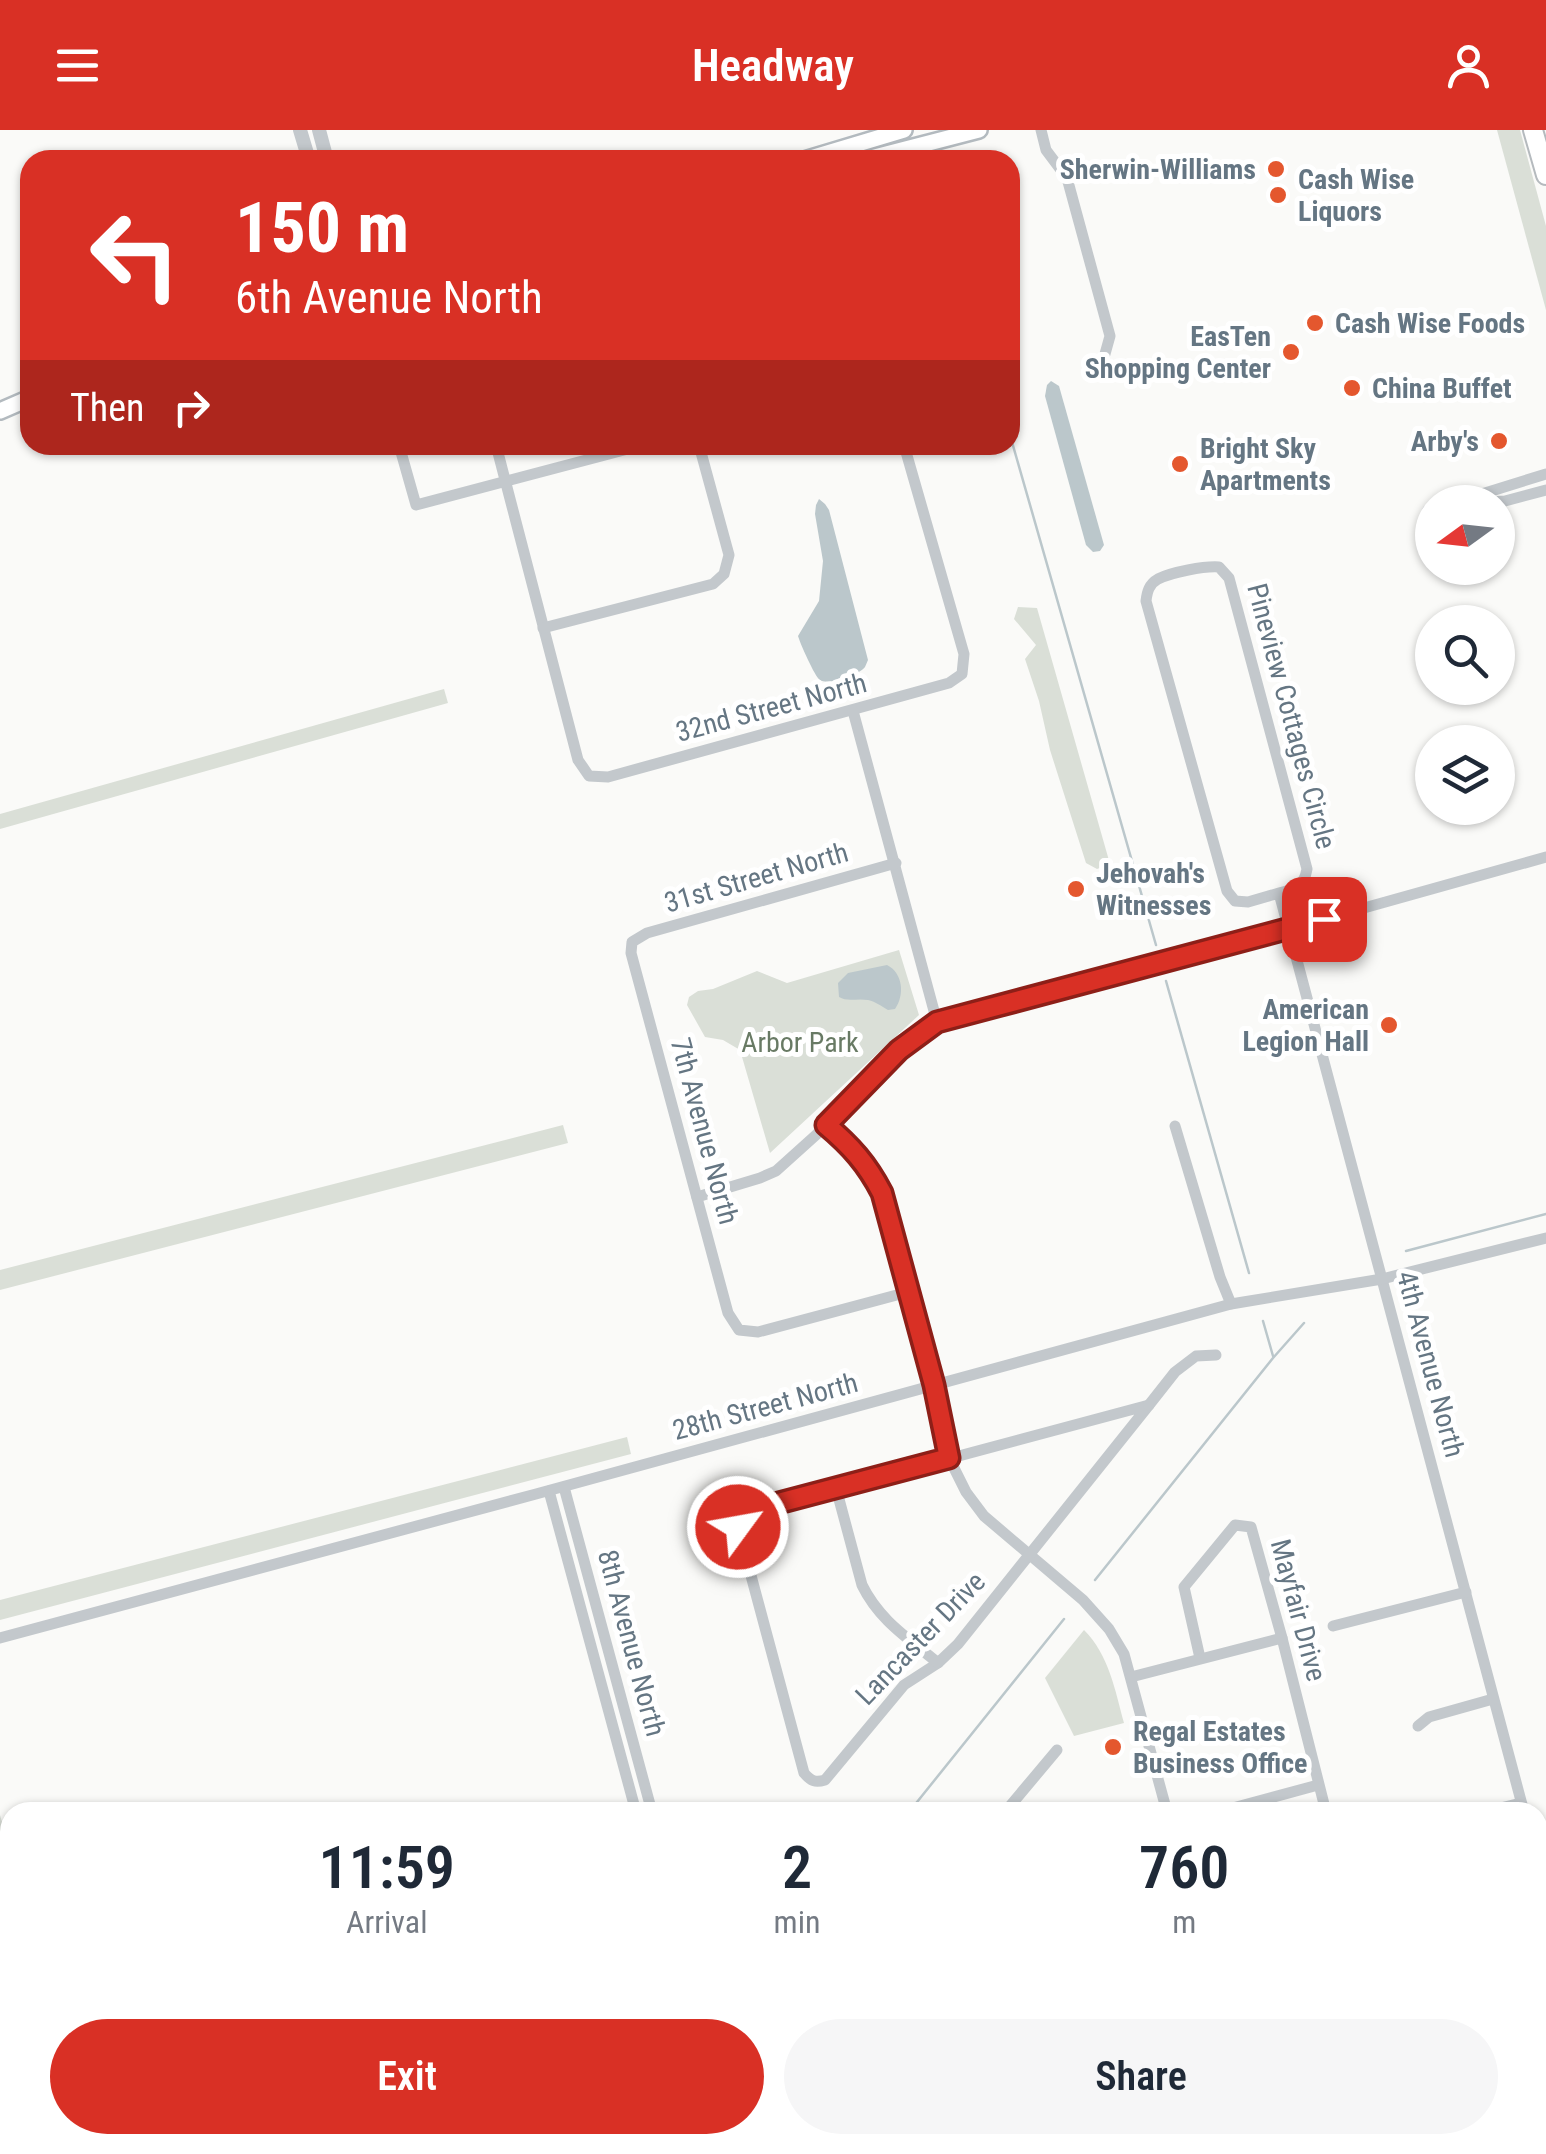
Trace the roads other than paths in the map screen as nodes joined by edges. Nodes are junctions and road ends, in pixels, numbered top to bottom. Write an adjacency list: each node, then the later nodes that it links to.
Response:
1 (904, 130): 5 (main road)
2 (978, 130): 6 (main road)
3 (1041, 130): 8 (street)
4 (1533, 130): 7 (main road)
5 (837, 150)
6 (901, 150)
7 (1546, 175)
8 (1105, 354)
9 (402, 455): 15 (street)
10 (498, 455): 15 (street)
11 (605, 455): 15 (street)
12 (702, 455): 19 (street)
13 (907, 455): 20 (street, 32nd Street North)
14 (1546, 474): 16 (street)
15 (504, 482): 19 (street)
16 (1511, 485)
17 (1546, 490): 18 (street)
18 (1515, 498)
19 (543, 628): 20 (street, 32nd Street North)
20 (853, 711): 22 (street)
21 (1546, 858): 24 (street)
22 (896, 863): 25 (street, 31st Street North); 26 (street)
23 (1279, 893): 23 (street, Pineview Cottages Circle); 24 (street)
24 (1289, 929): 26 (street); 31 (street, 4th Avenue North)
25 (632, 942): 29 (street, 7th Avenue North)
26 (937, 1022): 27 (street)
27 (826, 1125): 29 (street); 32 (street)
28 (1175, 1126): 33 (street)
29 (698, 1197): 32 (street, 7th Avenue North)
30 (1546, 1238): 31 (street, 28th Street North)
31 (1382, 1279): 33 (street, 28th Street North); 42 (street, 4th Avenue North)
32 (908, 1292): 35 (street)
33 (1231, 1304): 35 (street, 28th Street North)
34 (1216, 1355): 36 (street, Lancaster Drive)
35 (934, 1385): 37 (street); 38 (street, 28th Street North)
36 (1149, 1404): 37 (street, Lancaster Drive); 41 (street, Lancaster Drive)
37 (949, 1458): 39 (street, Lancaster Drive); 41 (street)
38 (564, 1487): 40 (street, 28th Street North); 54 (street, 8th Avenue North)
39 (836, 1488): 47 (street); 47 (street, Lancaster Drive)
40 (549, 1491): 44 (street, 28th Street North); 53 (street, 8th Avenue North)
41 (1030, 1555): 47 (street, Lancaster Drive); 48 (street)
42 (1466, 1592): 43 (street); 49 (street, 4th Avenue North)
43 (1333, 1626)
44 (0, 1638)
45 (1282, 1638): 46 (street); 46 (street, Mayfair Drive); 52 (street, Mayfair Drive)
46 (1200, 1658): 48 (street)
47 (938, 1663)
48 (1131, 1676): 56 (street)
49 (1494, 1699): 50 (street); 59 (street, 4th Avenue North)
50 (1418, 1726)
51 (1057, 1750): 55 (street)
52 (1318, 1784): 57 (street); 58 (street, Mayfair Drive)
53 (633, 1802)
54 (649, 1802)
55 (1013, 1802)
56 (1164, 1802)
57 (1254, 1802)
58 (1323, 1802)
59 (1520, 1802)

